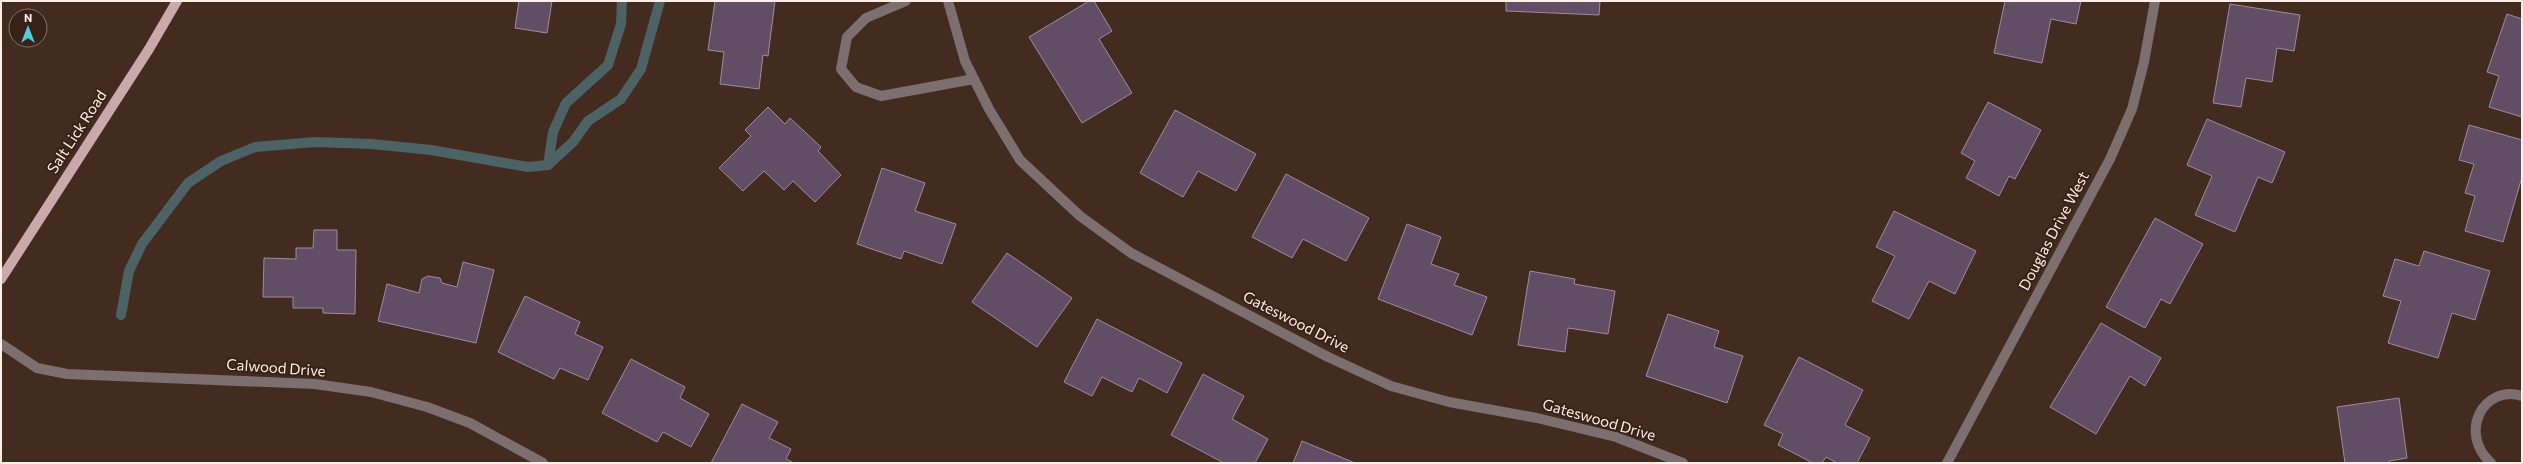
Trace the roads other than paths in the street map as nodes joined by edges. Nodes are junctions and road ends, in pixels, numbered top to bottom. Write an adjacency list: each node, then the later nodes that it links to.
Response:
1 (177, 1): 6 (main road, Salt Lick Road)
2 (906, 1): 5 (street)
3 (948, 1): 5 (street, Gateswood Drive)
4 (2155, 1): 11 (street, Douglas Drive West)
5 (974, 79): 10 (street, Gateswood Drive)
6 (1, 279)
7 (1, 344): 9 (street, Calwood Drive)
8 (2521, 393): 12 (street)
9 (542, 463)
10 (1682, 463)
11 (1947, 463)
12 (2491, 463)

